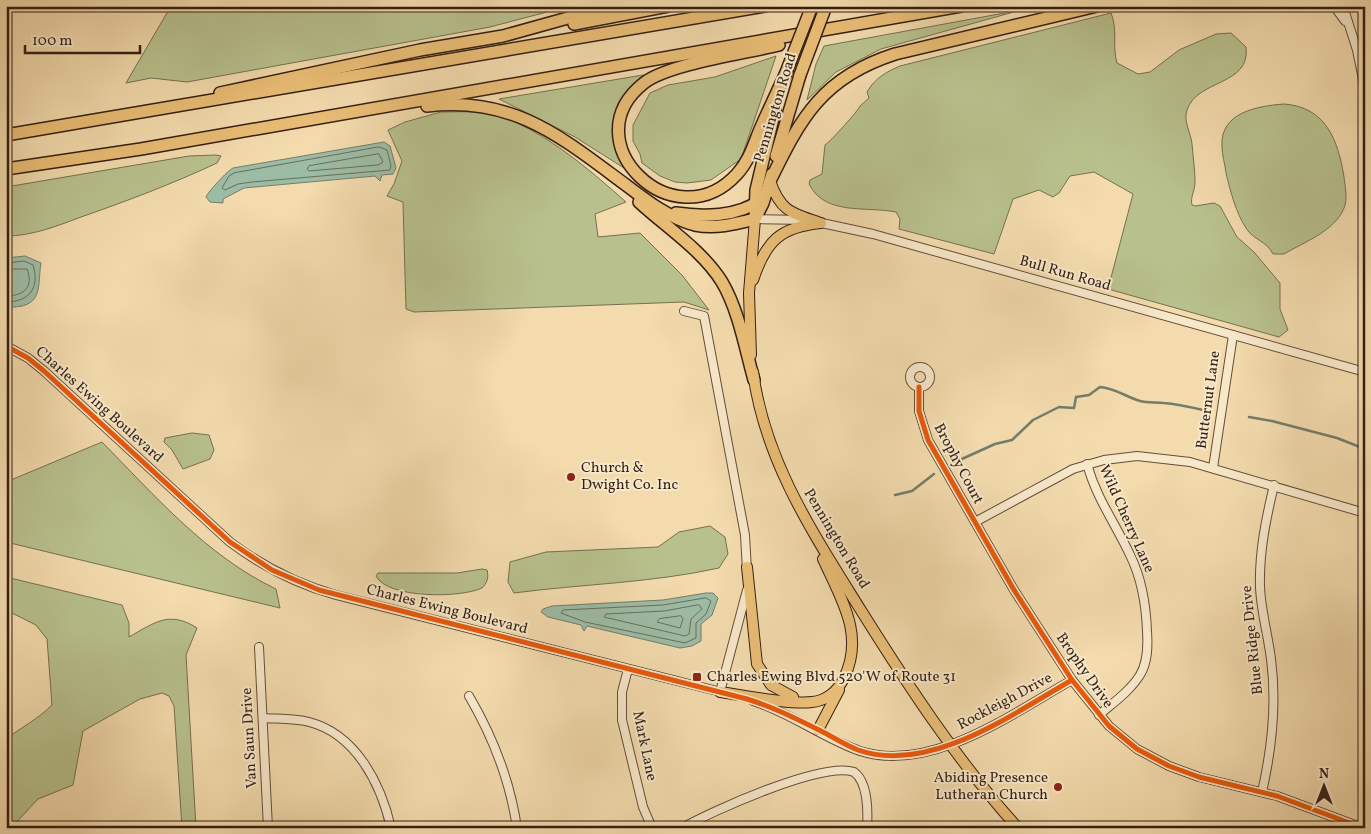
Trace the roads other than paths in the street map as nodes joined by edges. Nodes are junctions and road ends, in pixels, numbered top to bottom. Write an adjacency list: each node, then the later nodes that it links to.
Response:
1 (611, 6): 12 (highway)
2 (668, 6): 12 (highway)
3 (765, 6): 16 (highway)
4 (812, 6): 13 (highway, Pennington Road, bridge)
5 (826, 6): 20 (highway, Pennington Road, bridge)
6 (962, 6): 10 (highway)
7 (1097, 6): 20 (highway)
8 (1334, 6): 11 (street)
9 (1343, 6): 11 (street)
10 (904, 16): 13 (highway); 15 (highway)
11 (1350, 27): 14 (street)
12 (503, 36): 16 (highway)
13 (785, 75): 22 (highway, Pennington Road)
14 (1365, 89)
15 (385, 107): 18 (highway); 19 (highway)
16 (102, 120): 17 (highway)
17 (6, 135)
18 (593, 161): 23 (highway); 31 (highway)
19 (6, 169)
20 (770, 181): 21 (highway, Pennington Road); 25 (main road)
21 (766, 194): 22 (highway); 24 (highway, Pennington Road)
22 (754, 204): 23 (highway); 24 (highway, Pennington Road)
23 (658, 207): 24 (highway)
24 (755, 219): 25 (street, Bull Run Road); 26 (main road, Pennington Road)
25 (821, 223): 26 (main road); 28 (street, Bull Run Road)
26 (749, 293): 31 (main road, Pennington Road)
27 (684, 310): 39 (street)
28 (1233, 335): 30 (street, Bull Run Road); 34 (street, Butternut Lane)
29 (6, 346): 41 (street, Charles Ewing Boulevard)
30 (1365, 372)
31 (754, 380): 36 (main road, Pennington Road)
32 (920, 387): 38 (street, Brophy Court)
33 (1087, 464): 34 (street); 38 (street); 47 (street, Wild Cherry Lane)
34 (1213, 468): 35 (street)
35 (1274, 485): 37 (street); 51 (street, Blue Ridge Drive)
36 (799, 508): 43 (main road); 50 (main road, Pennington Road)
37 (1365, 513)
38 (975, 522): 42 (street, Brophy Drive)
39 (747, 567): 44 (main road); 45 (street)
40 (259, 647): 48 (street, Van Saun Drive)
41 (628, 669): 45 (street, Charles Ewing Boulevard); 55 (street, Mark Lane)
42 (1072, 680): 47 (street, Brophy Drive); 50 (street, Rockleigh Drive)
43 (842, 682): 44 (main road); 49 (main road)
44 (835, 691): 45 (main road)
45 (720, 692): 49 (street, Charles Ewing Boulevard)
46 (469, 696): 54 (street)
47 (1099, 715): 51 (street, Brophy Drive)
48 (263, 718): 52 (street, Van Saun Drive); 53 (street)
49 (818, 730): 50 (street, Charles Ewing Boulevard)
50 (950, 744): 58 (main road, Pennington Road)
51 (1262, 792): 59 (street, Brophy Drive)
52 (268, 828)
53 (391, 828)
54 (517, 828)
55 (652, 828)
56 (682, 828): 57 (street)
57 (867, 828)
58 (1018, 828)
59 (1363, 828)

